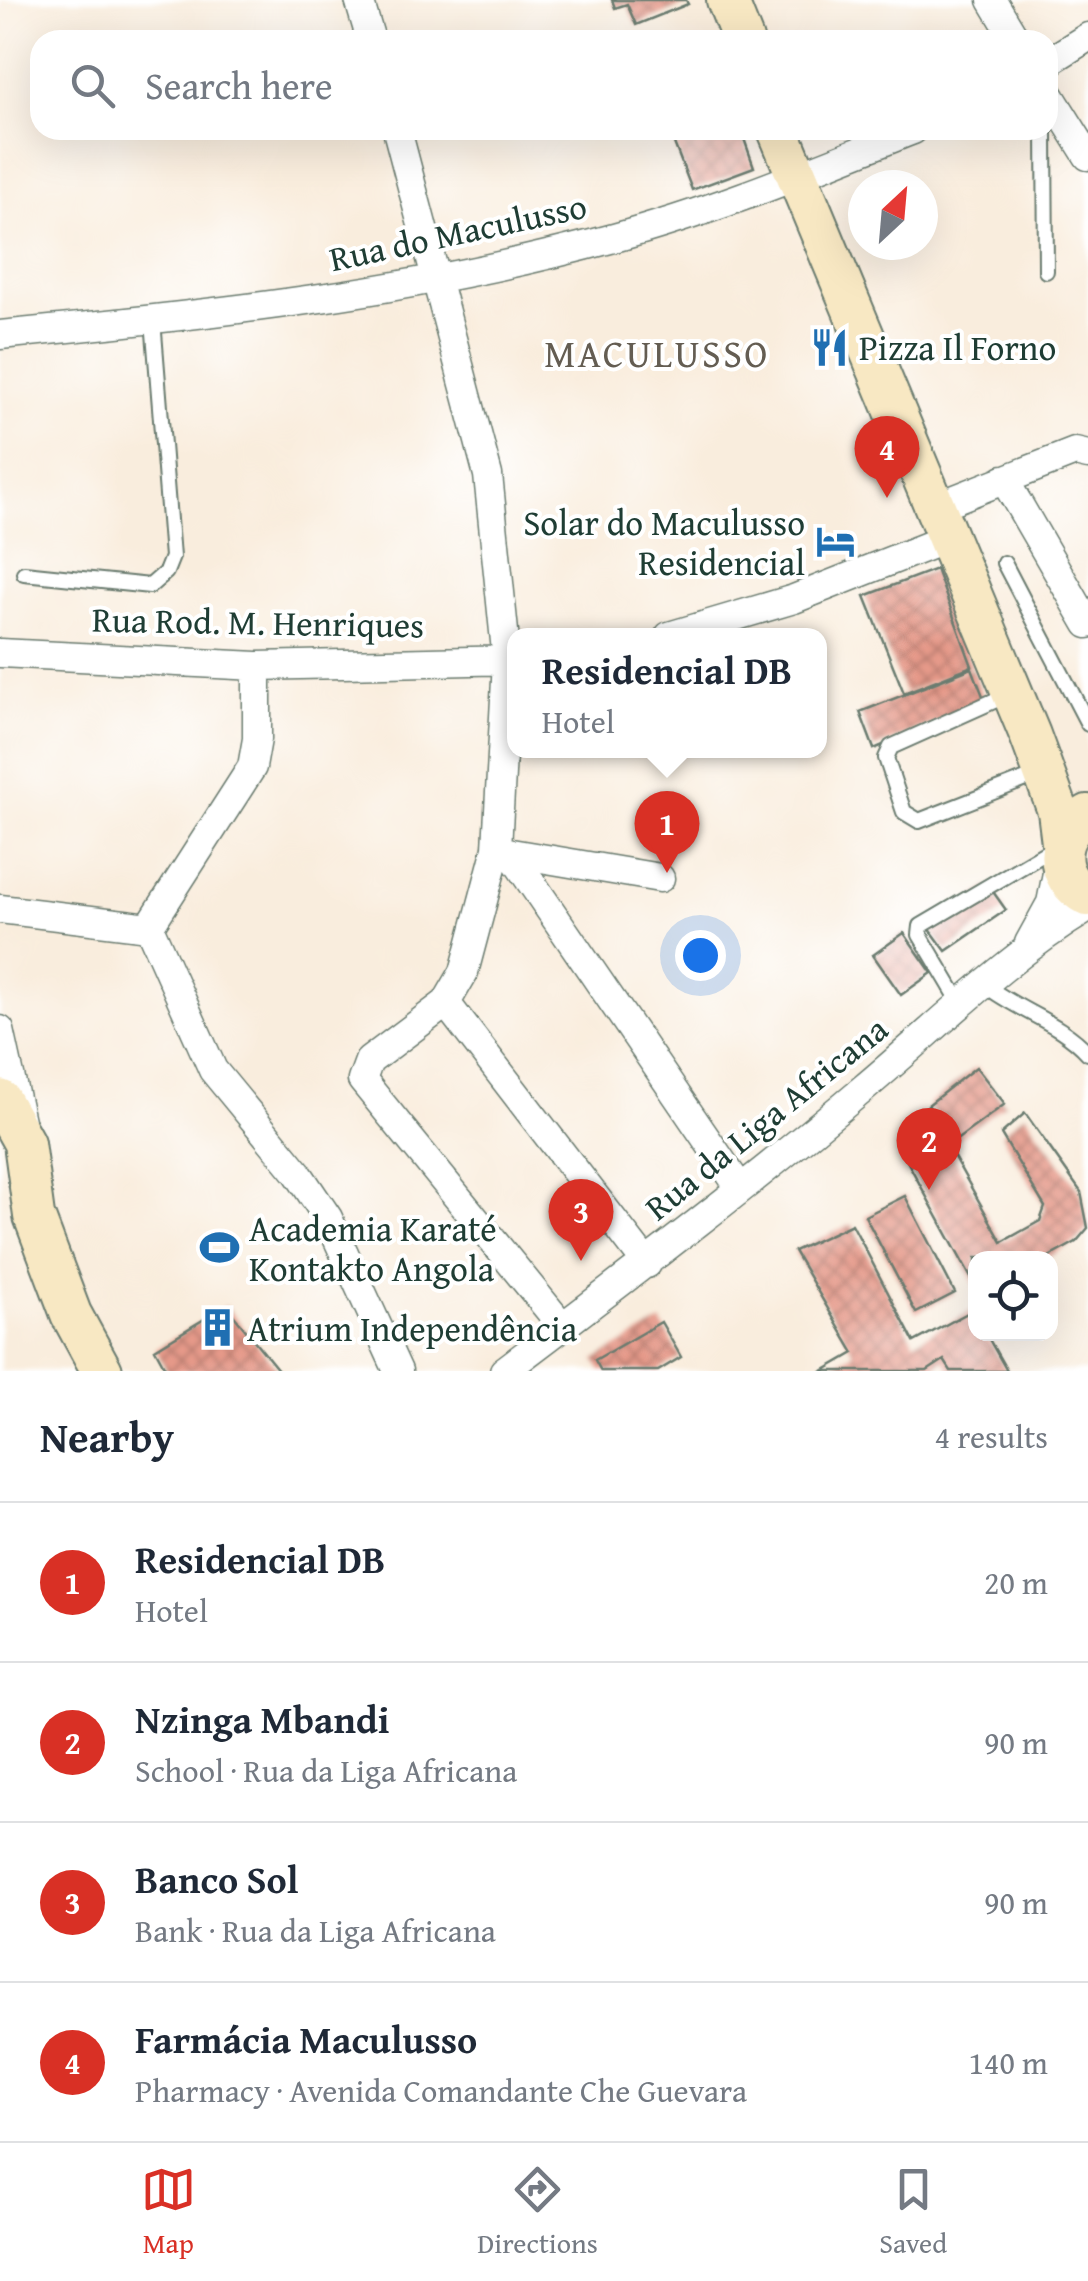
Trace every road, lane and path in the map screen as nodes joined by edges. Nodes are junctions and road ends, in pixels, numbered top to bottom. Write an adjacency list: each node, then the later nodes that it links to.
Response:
1 (360, 0): 4 (street)
2 (727, 0): 5 (street)
3 (992, 0): 6 (street)
4 (368, 30)
5 (739, 30)
6 (1010, 30)
7 (1088, 37): 8 (street)
8 (1058, 56)
9 (1058, 121): 14 (street)
10 (399, 140): 17 (street)
11 (782, 140): 15 (street)
12 (889, 140): 15 (street, Rua do Maculusso)
13 (1048, 140): 16 (lane)
14 (1088, 156)
15 (798, 177): 17 (street, Rua do Maculusso); 22 (street)
16 (1046, 270)
17 (434, 279): 18 (street, Rua do Maculusso); 26 (street)
18 (153, 320): 19 (street, Rua do Maculusso); 24 (lane)
19 (0, 335)
20 (1087, 454): 21 (street)
21 (1004, 479): 22 (street); 25 (street)
22 (942, 523): 27 (street); 31 (street)
23 (1004, 563): 32 (lane)
24 (24, 574)
25 (1088, 624)
26 (507, 628)
27 (695, 628)
28 (0, 653): 30 (street, Rua Rod. M. Henriques)
29 (507, 660): 30 (street, Rua Rod. M. Henriques)
30 (257, 666): 43 (street)
31 (1012, 692): 33 (street); 35 (lane)
32 (1088, 724)
33 (1030, 735): 35 (street); 36 (street)
34 (507, 758): 38 (street)
35 (1043, 773): 37 (street)
36 (1088, 793)
37 (1070, 839): 40 (street); 44 (street); 47 (lane)
38 (504, 851): 39 (street); 46 (street); 52 (street)
39 (660, 878)
40 (1088, 896)
41 (1088, 908): 44 (street, Rua da Liga Africana)
42 (0, 909): 43 (street)
43 (150, 927): 58 (street)
44 (1023, 953): 45 (street, Rua da Liga Africana)
45 (985, 985): 47 (street, Rua da Liga Africana); 49 (lane)
46 (446, 1004): 53 (street); 55 (street)
47 (961, 1004): 52 (street, Rua da Liga Africana)
48 (0, 1030): 51 (street)
49 (1088, 1053)
50 (0, 1100): 51 (street)
51 (12, 1158): 54 (street)
52 (740, 1188): 53 (street, Rua da Liga Africana)
53 (647, 1264): 55 (street, Rua da Liga Africana)
54 (71, 1314): 56 (street); 57 (street)
55 (563, 1326): 59 (street, Rua da Liga Africana); 60 (lane)
56 (68, 1371)
57 (102, 1371)
58 (398, 1371)
59 (504, 1371)
60 (534, 1371)

